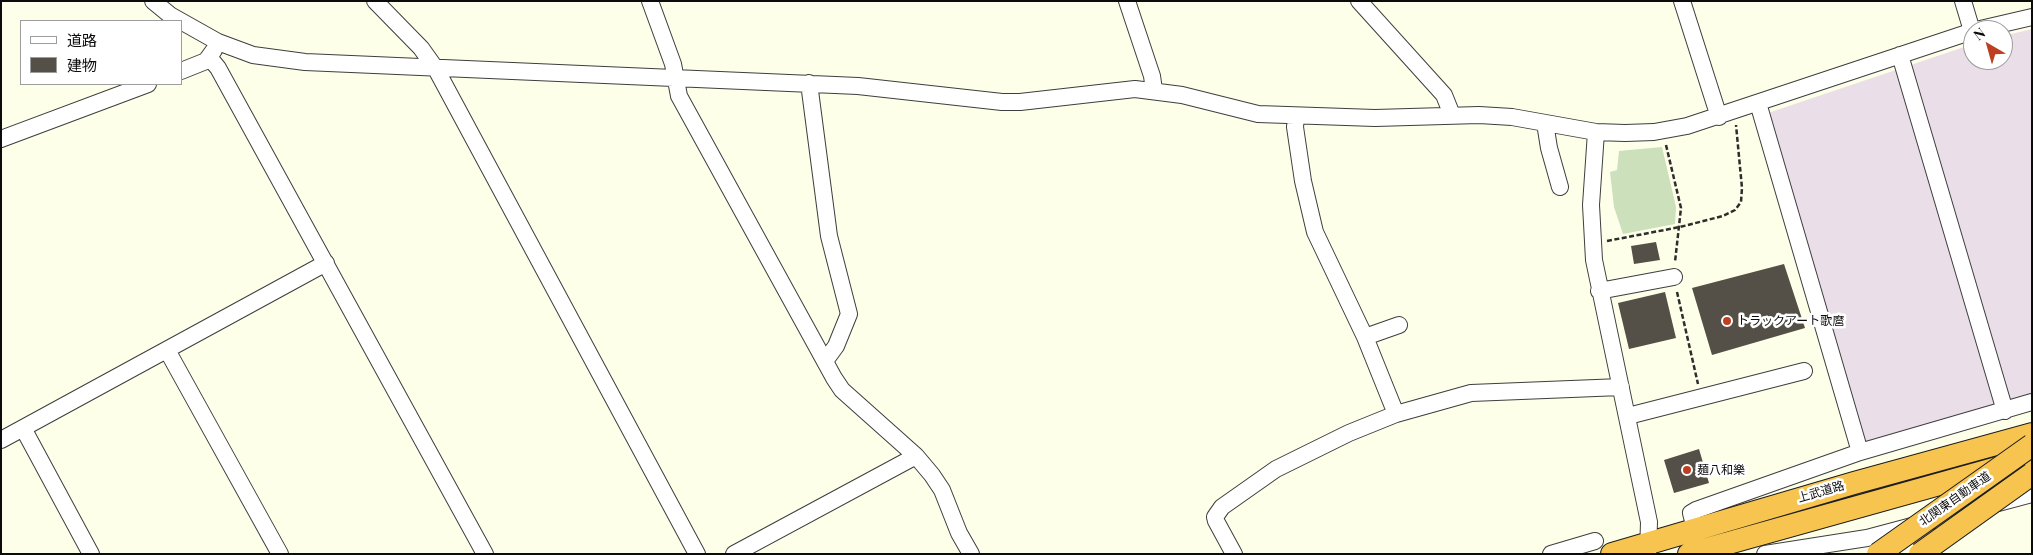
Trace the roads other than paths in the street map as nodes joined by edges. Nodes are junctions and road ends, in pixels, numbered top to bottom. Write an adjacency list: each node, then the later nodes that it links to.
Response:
1 (154, 1): 9 (street)
2 (375, 1): 17 (street)
3 (650, 1): 19 (street)
4 (1128, 1): 22 (street)
5 (1359, 1): 25 (street)
6 (1682, 1): 24 (street)
7 (1962, 1): 10 (street)
8 (2032, 16): 11 (street)
9 (179, 20)
10 (1970, 20)
11 (2013, 21)
12 (182, 22): 14 (street)
13 (1963, 35): 15 (street)
14 (218, 42): 16 (street); 17 (street)
15 (1900, 55): 23 (street); 41 (street)
16 (209, 57): 18 (street); 31 (street)
17 (436, 68): 19 (street); 62 (street)
18 (182, 71)
19 (675, 76): 20 (street); 37 (street)
20 (809, 83): 22 (street); 37 (street)
21 (145, 85): 29 (street)
22 (1154, 90): 26 (street)
23 (1758, 103): 24 (street); 48 (street)
24 (1726, 114): 28 (street)
25 (1452, 115): 26 (street); 27 (street)
26 (1296, 117): 35 (street)
27 (1545, 123): 28 (street); 30 (street)
28 (1596, 132): 33 (street)
29 (1, 139)
30 (1560, 187)
31 (326, 263): 36 (street); 61 (street)
32 (1674, 277): 33 (street)
33 (1599, 291): 39 (street)
34 (1399, 325): 35 (street)
35 (1365, 337): 42 (street)
36 (167, 350): 44 (street); 60 (street)
37 (825, 361): 49 (street)
38 (1804, 371): 43 (street)
39 (1621, 388): 42 (street); 43 (street)
40 (2032, 402): 41 (street)
41 (2005, 411): 48 (street)
42 (1396, 414): 58 (street)
43 (1628, 416): 57 (street)
44 (23, 428): 46 (street); 59 (street)
45 (2032, 434): 55 (highway, 上武道路)
46 (1, 440)
47 (2032, 445): 68 (highway, 北関東自動車道, bridge)
48 (1860, 452): 55 (street)
49 (916, 456): 63 (street); 64 (street)
50 (2032, 457): 52 (highway, 上武道路)
51 (2032, 463): 52 (highway)
52 (1980, 473): 66 (highway, 上武道路)
53 (2032, 474): 69 (highway, 北関東自動車道, bridge)
54 (2032, 494): 67 (street)
55 (1695, 529): 57 (highway, 上武道路)
56 (1604, 547): 57 (highway, 上武道路); 65 (street)
57 (1649, 549)
58 (1228, 551)
59 (91, 554)
60 (280, 554)
61 (485, 554)
62 (697, 554)
63 (734, 554)
64 (971, 554)
65 (1551, 554)
66 (1690, 554)
67 (1765, 554)
68 (1878, 554)
69 (1920, 554)

